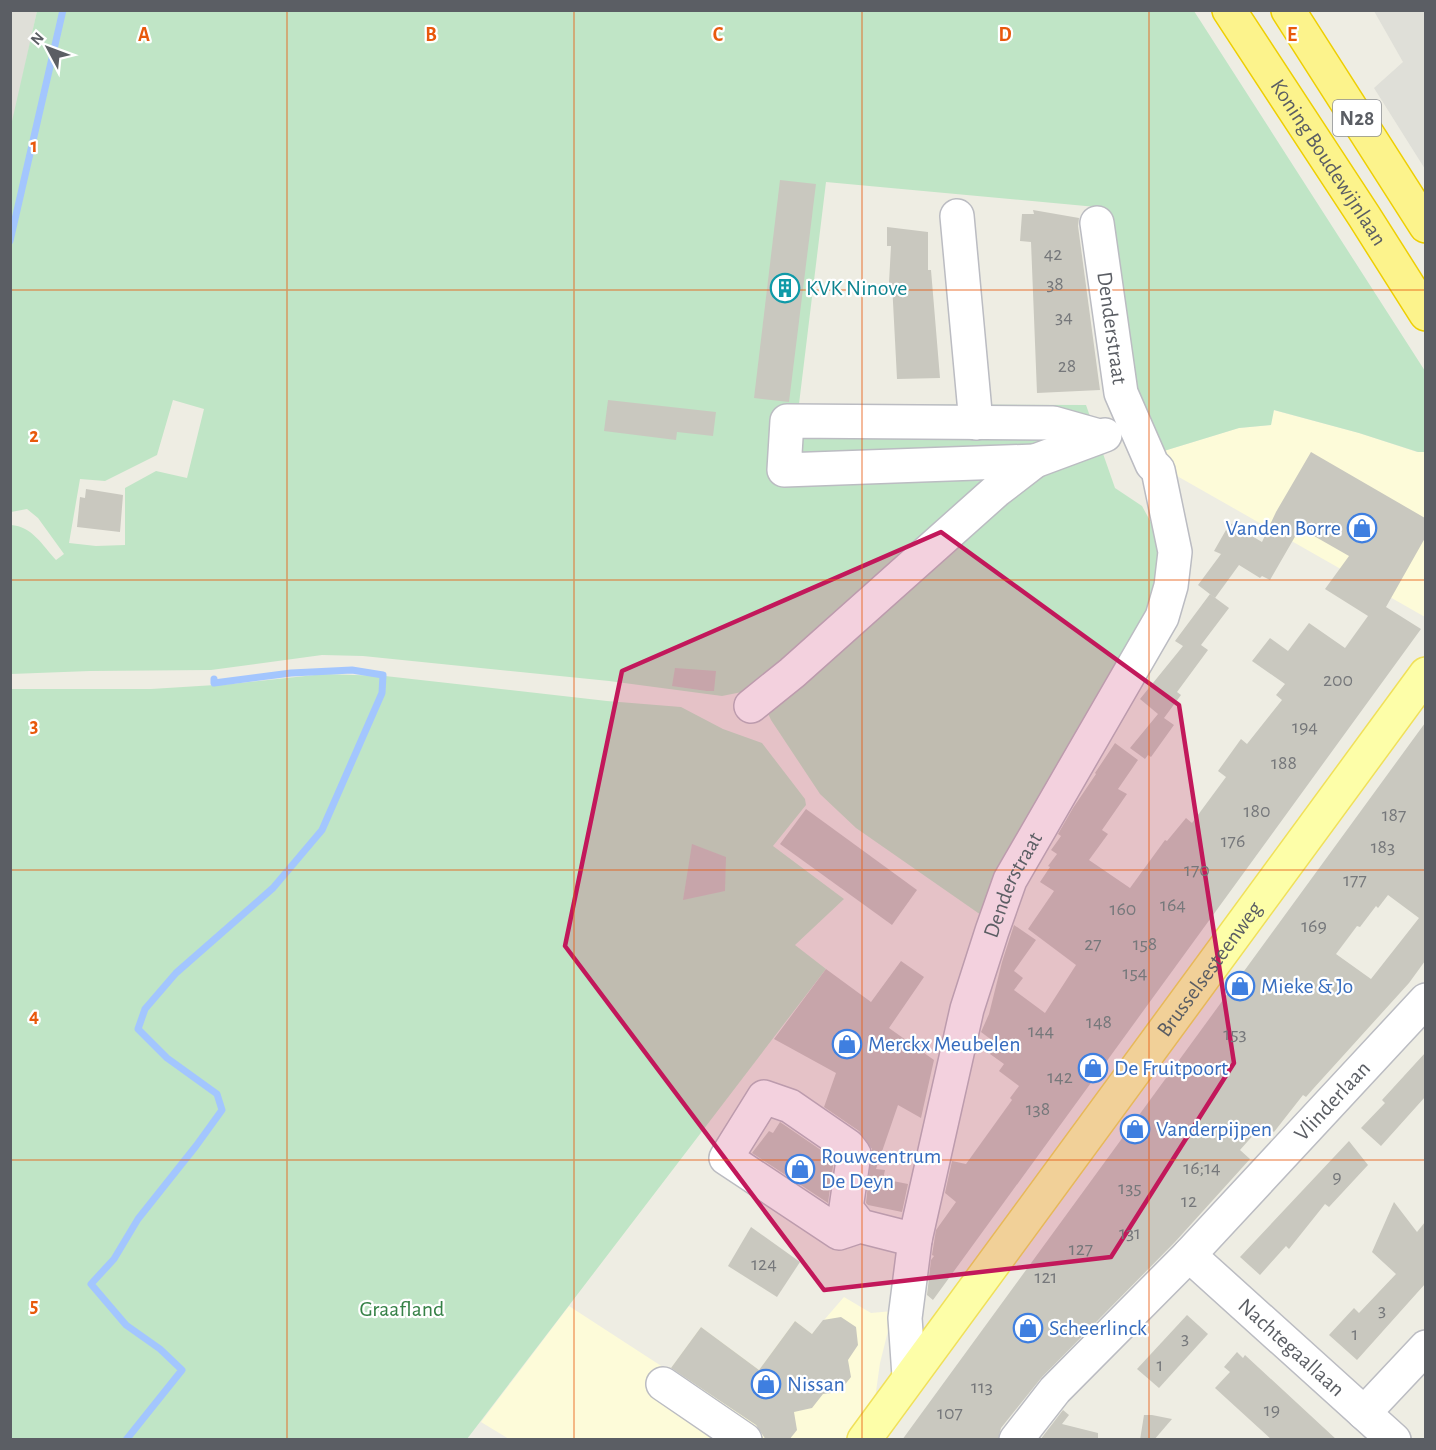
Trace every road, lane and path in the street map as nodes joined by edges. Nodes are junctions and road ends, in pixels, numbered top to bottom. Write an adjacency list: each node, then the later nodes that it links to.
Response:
1 (1229, 10): 6 (highway, Koning Boudewijnlaan / N28)
2 (1288, 10): 5 (highway, N28)
3 (957, 216): 7 (street)
4 (1096, 223): 8 (street, Denderstraat)
5 (1425, 225)
6 (1425, 314)
7 (976, 423): 9 (street); 10 (street)
8 (1136, 429): 9 (street); 15 (street, Denderstraat)
9 (1099, 436): 10 (street)
10 (1035, 461): 12 (street)
11 (1425, 674): 18 (main road, Brusselsesteenweg)
12 (751, 706)
13 (1425, 1000): 16 (street, Vlinderlaan)
14 (860, 1226): 15 (street)
15 (915, 1240): 18 (street, Denderstraat)
16 (1189, 1255): 20 (street, Nachtegaallaan); 23 (street, Vlinderlaan)
17 (1425, 1347): 20 (street)
18 (909, 1376): 22 (main road, Brusselsesteenweg)
19 (663, 1384): 21 (street)
20 (1364, 1413): 24 (street, Nachtegaallaan)
21 (745, 1440)
22 (864, 1440)
23 (1016, 1440)
24 (1394, 1440)

